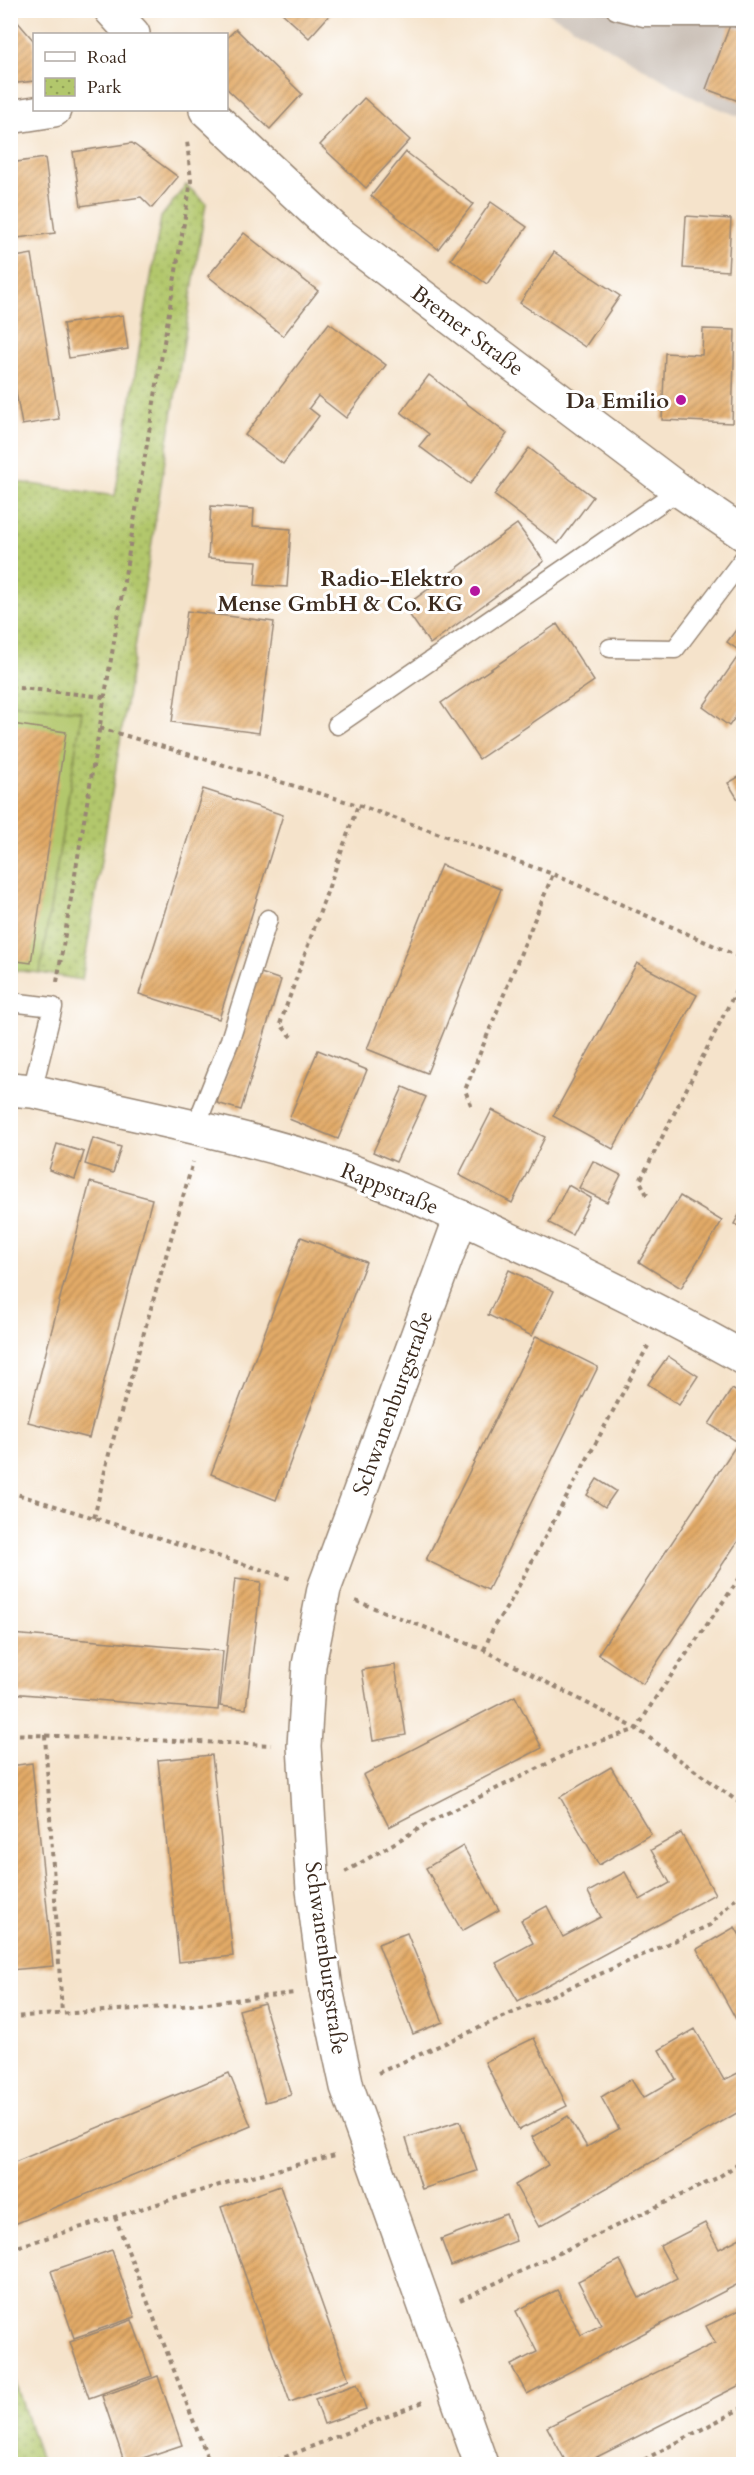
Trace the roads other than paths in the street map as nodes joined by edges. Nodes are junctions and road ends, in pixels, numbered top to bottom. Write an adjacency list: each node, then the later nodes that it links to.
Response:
1 (111, 10): 4 (street)
2 (616, 10): 3 (lane)
3 (744, 17)
4 (132, 33)
5 (48, 111): 6 (street)
6 (10, 117)
7 (196, 121): 8 (street, Bremer Straße)
8 (679, 490): 9 (street, Bremer Straße); 12 (lane)
9 (744, 534)
10 (744, 558): 11 (lane)
11 (610, 648)
12 (337, 725)
13 (268, 919): 16 (lane)
14 (10, 1002): 15 (lane)
15 (21, 1090): 16 (street, Rappstraße)
16 (199, 1129): 17 (street, Rappstraße)
17 (461, 1216): 18 (street, Rappstraße); 19 (street, Schwanenburgstraße)
18 (744, 1358)
19 (481, 2464)

